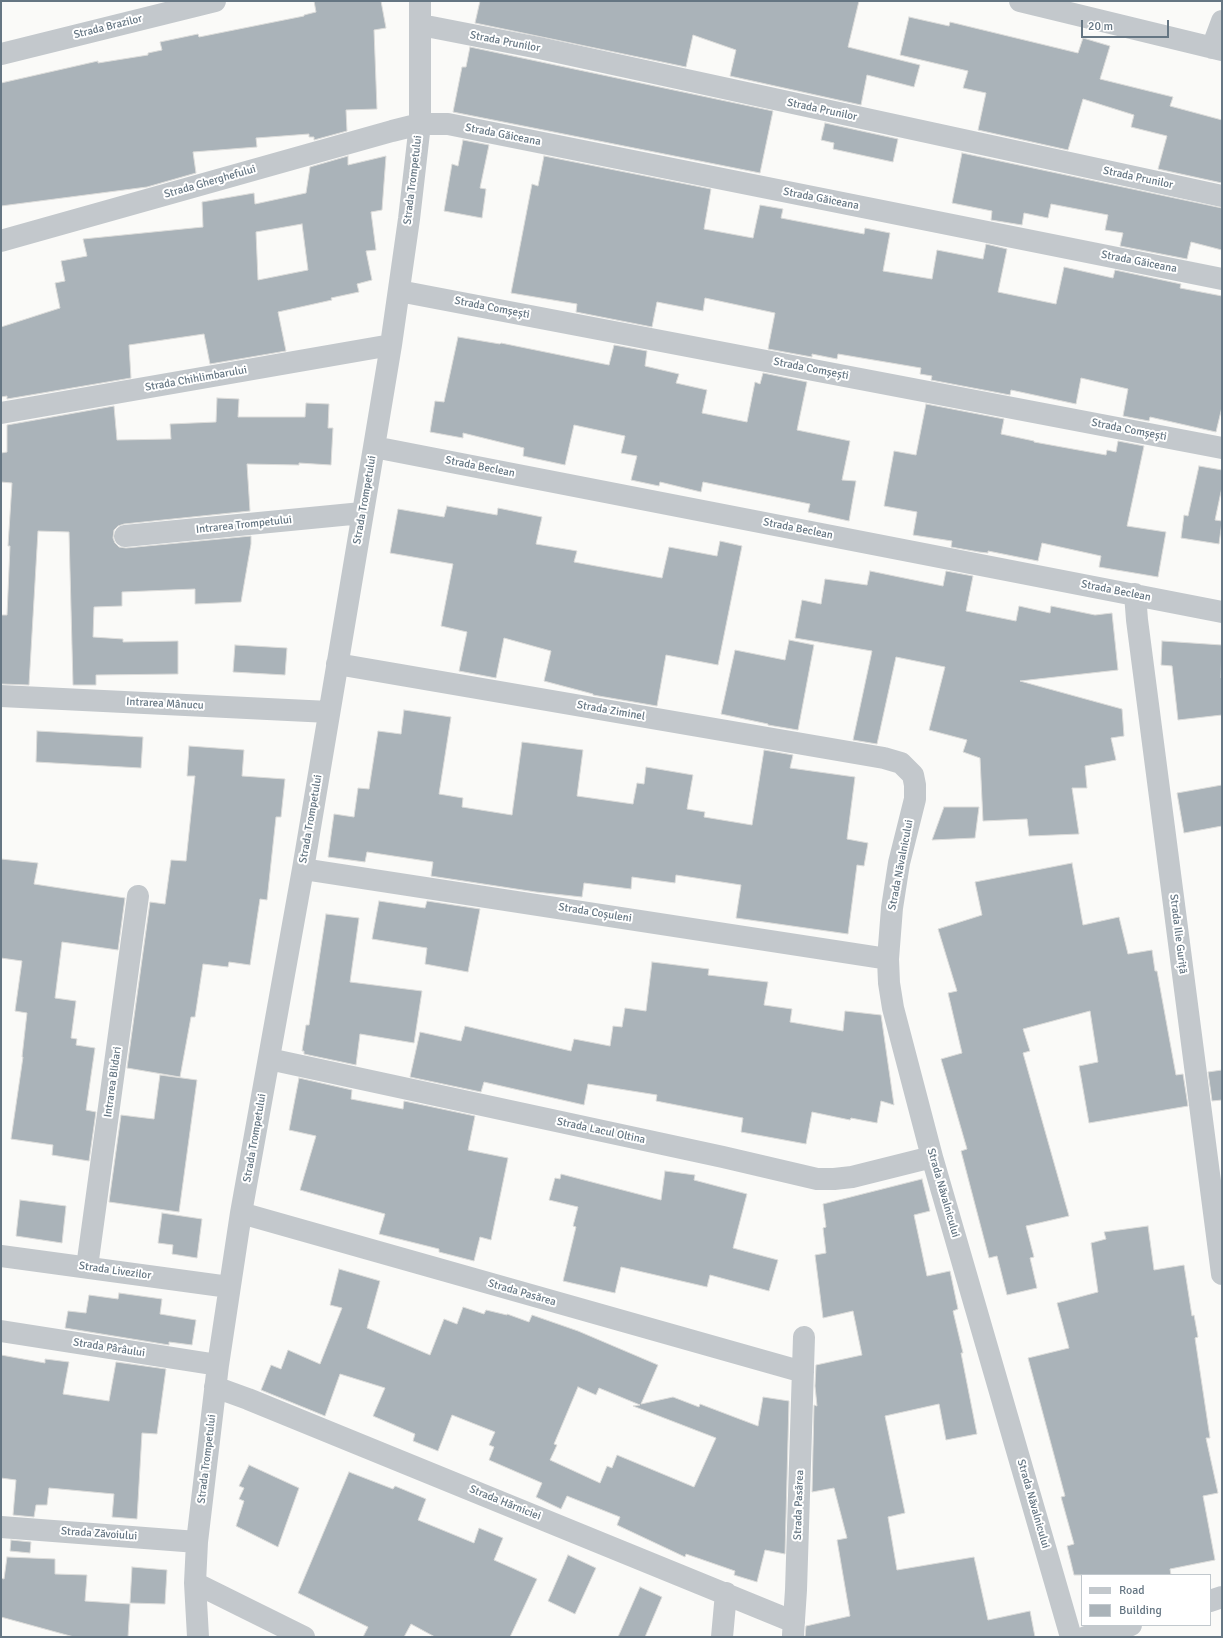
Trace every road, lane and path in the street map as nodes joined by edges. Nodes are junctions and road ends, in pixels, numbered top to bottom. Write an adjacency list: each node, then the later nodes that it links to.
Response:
1 (215, 1): 7 (street, Strada Brazilor)
2 (420, 1): 5 (street, Strada Trompetului)
3 (1020, 1): 6 (street)
4 (1222, 21): 6 (street)
5 (421, 25): 8 (street, Strada Trompetului); 9 (street, Strada Prunilor)
6 (1217, 49)
7 (1, 54)
8 (420, 124): 10 (street, Strada Gherghefului); 11 (street, Strada Găiceana); 12 (street, Strada Trompetului)
9 (1222, 196)
10 (1, 241)
11 (1222, 279)
12 (399, 291): 13 (street, Strada Trompetului); 16 (street, Strada Comșești)
13 (391, 345): 14 (street, Strada Chihlimbarului); 15 (street, Strada Trompetului)
14 (1, 413)
15 (374, 447): 17 (street, Strada Trompetului); 19 (street, Strada Beclean)
16 (1222, 448)
17 (362, 513): 18 (street, Intrarea Trompetului); 21 (street, Strada Trompetului)
18 (125, 536)
19 (1135, 594): 20 (street, Strada Beclean); 33 (street, Strada Ilie Guriță)
20 (1222, 612)
21 (337, 664): 23 (street, Strada Trompetului); 24 (street, Strada Ziminel)
22 (1, 696): 23 (street, Intrarea Mânucu)
23 (330, 712): 25 (street, Strada Trompetului)
24 (884, 758): 27 (street, Strada Năvalnicului)
25 (303, 869): 27 (street, Strada Coșuleni); 28 (street, Strada Trompetului)
26 (138, 896): 32 (street, Intrarea Blidari)
27 (888, 958): 29 (street, Strada Năvalnicului)
28 (269, 1059): 29 (street, Strada Lacul Oltina); 30 (street, Strada Trompetului)
29 (932, 1157): 52 (street, Strada Năvalnicului)
30 (241, 1214): 34 (street, Strada Trompetului); 38 (street, Strada Pasărea)
31 (1, 1256): 32 (street, Strada Livezilor)
32 (87, 1267): 34 (street, Strada Livezilor)
33 (1222, 1274)
34 (230, 1287): 37 (street, Strada Trompetului)
35 (1, 1331): 37 (street, Strada Pârâului)
36 (804, 1337): 38 (street, Strada Pasărea)
37 (218, 1365): 39 (street, Strada Trompetului)
38 (803, 1372): 47 (street, Strada Pasărea)
39 (215, 1387): 41 (street, Strada Trompetului); 43 (street, Strada Hărniciei)
40 (1, 1527): 41 (street, Strada Zăvoiului)
41 (197, 1542): 42 (street, Strada Trompetului)
42 (195, 1583): 49 (street, Strada Trompetului); 50 (street)
43 (726, 1593): 47 (street, Strada Hărniciei); 51 (street)
44 (1222, 1597): 45 (street)
45 (1211, 1601)
46 (1128, 1626): 48 (street)
47 (793, 1630)
48 (1098, 1636)
49 (198, 1637)
50 (304, 1637)
51 (722, 1637)
52 (1071, 1637)

